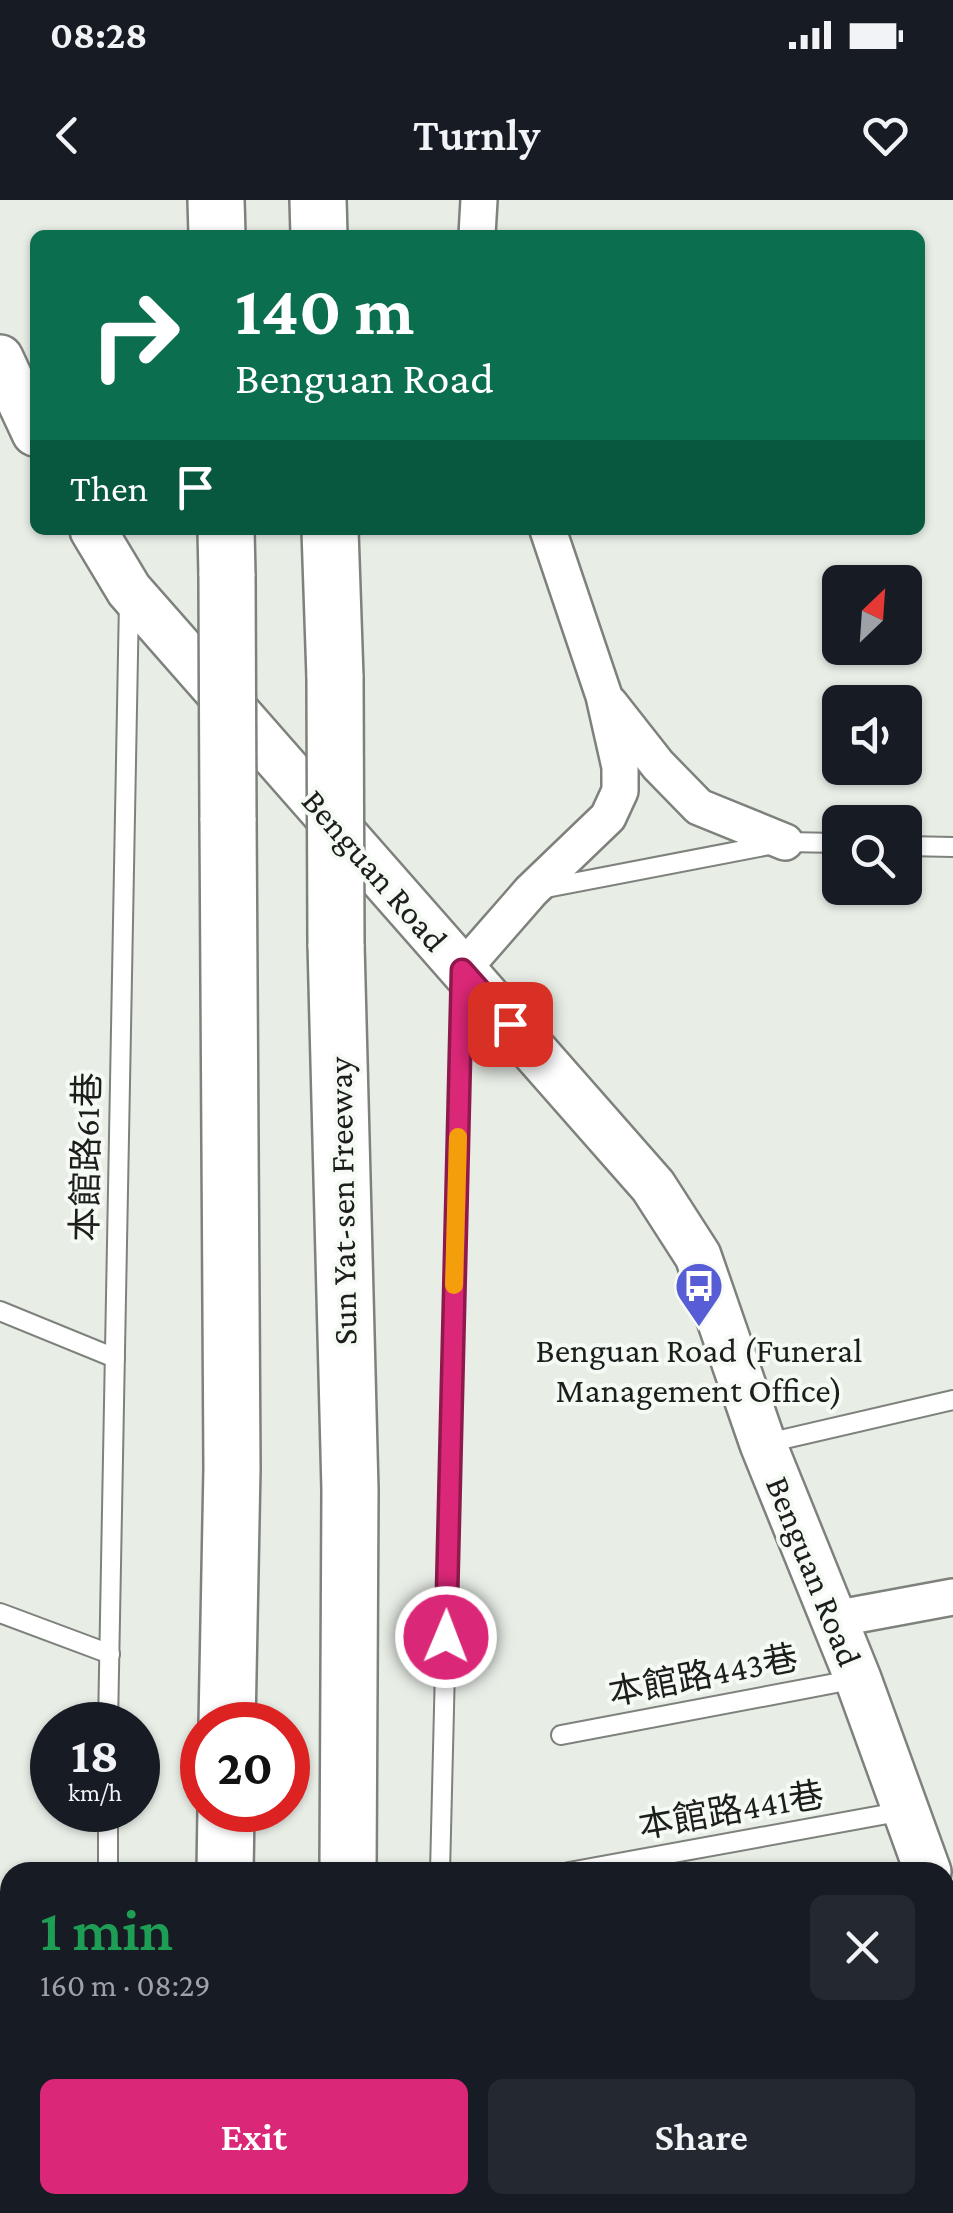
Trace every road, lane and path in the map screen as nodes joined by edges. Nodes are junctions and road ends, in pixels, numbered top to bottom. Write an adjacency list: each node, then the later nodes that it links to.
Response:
1 (216, 200): 4 (highway)
2 (318, 200): 5 (highway)
3 (479, 200): 6 (street)
4 (217, 230)
5 (319, 230)
6 (477, 230)
7 (0, 358): 8 (street)
8 (30, 423)
9 (96, 535): 13 (street, Benguan Road)
10 (330, 535): 38 (highway, Sun Yat-sen Freeway, bridge)
11 (550, 535): 14 (street)
12 (226, 553): 31 (highway, bridge)
13 (129, 590): 20 (street, Benguan Road); 22 (lane, 本館路61巷)
14 (604, 696): 15 (street); 19 (street)
15 (785, 842): 16 (lane); 19 (lane)
16 (822, 843)
17 (922, 846): 18 (lane)
18 (953, 847)
19 (530, 892): 20 (street)
20 (462, 970): 24 (street, Benguan Road); 39 (lane)
21 (0, 1311): 22 (lane)
22 (115, 1358): 28 (lane, 本館路61巷)
23 (953, 1400): 24 (lane)
24 (762, 1444): 27 (street, Benguan Road)
25 (953, 1597): 27 (street)
26 (0, 1612): 28 (lane)
27 (834, 1618): 29 (street, Benguan Road)
28 (110, 1654): 30 (lane, 本館路61巷)
29 (858, 1679): 32 (lane, 本館路443巷); 33 (street, Benguan Road)
30 (109, 1702)
31 (227, 1702)
32 (561, 1735)
33 (904, 1811): 40 (lane, 本館路441巷); 41 (street, Benguan Road)
34 (108, 1832): 36 (lane)
35 (225, 1832): 37 (highway)
36 (108, 1862)
37 (224, 1862)
38 (348, 1862)
39 (440, 1862)
40 (624, 1862)
41 (924, 1862)

